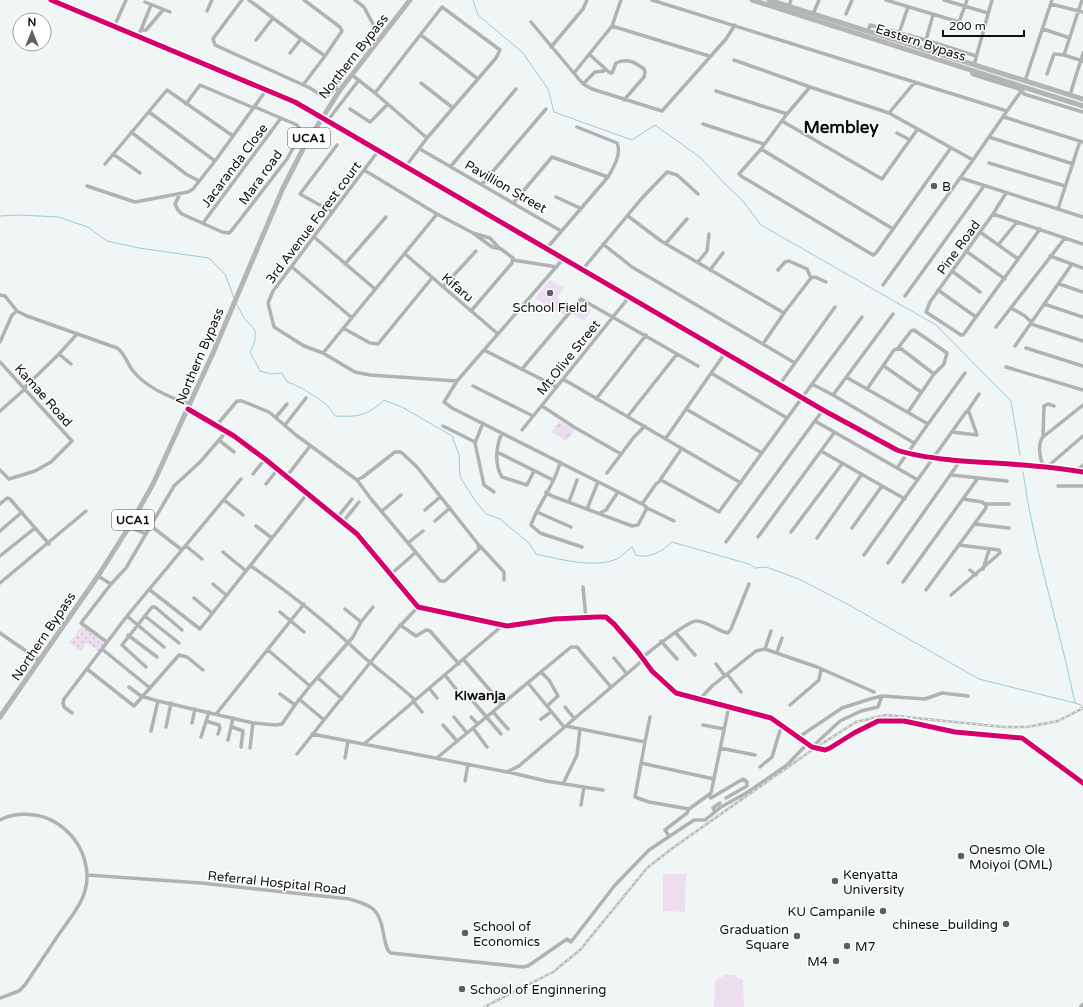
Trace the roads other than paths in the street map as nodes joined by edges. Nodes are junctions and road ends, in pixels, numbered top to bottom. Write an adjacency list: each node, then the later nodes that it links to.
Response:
1 (51, 0): 43 (street)
2 (126, 0): 43 (street)
3 (212, 0): 31 (street)
4 (242, 0): 80 (street)
5 (249, 0): 38 (street)
6 (355, 0): 40 (street)
7 (410, 0): 71 (main road, Northern Bypass / UCA1)
8 (587, 0): 56 (street)
9 (621, 0): 42 (street)
10 (652, 0): 41 (street)
11 (752, 0): 66 (main road, Eastern Bypass)
12 (769, 0): 26 (main road, Eastern Bypass)
13 (791, 0): 26 (street)
14 (819, 0): 35 (street)
15 (852, 0): 36 (street)
16 (886, 0): 27 (street)
17 (906, 0): 27 (street)
18 (944, 0): 28 (street)
19 (967, 0): 28 (street)
20 (992, 0): 34 (street)
21 (1082, 0): 30 (street)
22 (306, 1): 61 (street)
23 (145, 2): 25 (street)
24 (1052, 2): 30 (street); 44 (street)
25 (151, 5): 29 (street); 45 (street)
26 (789, 6): 35 (main road, Eastern Bypass)
27 (906, 6): 37 (street); 47 (street)
28 (965, 6): 34 (street); 37 (street)
29 (163, 10): 32 (street); 45 (street)
30 (1078, 10): 33 (street); 51 (street)
31 (207, 11)
32 (170, 12)
33 (1083, 12)
34 (988, 13): 63 (street)
35 (813, 14): 46 (main road, Eastern Bypass)
36 (846, 14)
37 (933, 15): 54 (street)
38 (273, 18): 52 (street); 53 (street)
39 (531, 22): 56 (street)
40 (373, 24)
41 (735, 25): 62 (street); 76 (street)
42 (612, 26): 59 (street); 62 (street)
43 (114, 27): 50 (street)
44 (1043, 29): 51 (street); 75 (street)
45 (141, 30): 50 (street)
46 (868, 31): 47 (street); 55 (main road, Eastern Bypass)
47 (898, 33): 48 (street)
48 (903, 34): 54 (street); 55 (street)
49 (421, 35): 73 (street); 73 (street); 87 (street)
50 (138, 37): 83 (street)
51 (1070, 38): 60 (street)
52 (301, 39): 58 (street); 61 (street)
53 (256, 40)
54 (926, 40): 63 (street)
55 (901, 42): 66 (main road, Eastern Bypass)
56 (551, 46): 69 (street)
57 (1083, 53): 65 (street)
58 (290, 54)
59 (589, 54): 68 (street); 69 (street)
60 (1064, 55): 65 (street); 70 (street)
61 (325, 56): 80 (street)
62 (709, 56): 90 (street)
63 (976, 56): 66 (street)
64 (734, 60): 81 (street)
65 (1082, 60): 88 (street)
66 (973, 67): 72 (main road, Eastern Bypass); 77 (main road, Eastern Bypass); 85 (street)
67 (347, 70): 84 (street)
68 (606, 71): 79 (street); 90 (street)
69 (574, 73): 79 (street)
70 (1047, 74)
71 (352, 75): 74 (street); 84 (main road, Northern Bypass / UCA1)
72 (1008, 76): 75 (main road, Eastern Bypass); 77 (main road)
73 (478, 79): 96 (street)
74 (359, 80): 87 (street); 107 (street)
75 (1025, 81): 88 (main road, Eastern Bypass)
76 (915, 82): 99 (street); 102 (street)
77 (1006, 82): 85 (main road, Eastern Bypass)
78 (421, 83): 96 (street)
79 (583, 84): 90 (street)
80 (303, 85): 84 (street)
81 (810, 87): 102 (street); 103 (street)
82 (516, 88): 132 (street)
83 (267, 89): 95 (street); 104 (street)
84 (338, 89): 104 (main road, Northern Bypass / UCA1)
85 (1022, 89): 91 (main road, Eastern Bypass); 99 (street)
86 (716, 91): 103 (street)
87 (376, 93): 93 (street)
88 (1070, 95): 89 (main road, Eastern Bypass)
89 (1083, 99)
90 (624, 100)
91 (1060, 102): 94 (main road, Eastern Bypass); 101 (street)
92 (186, 104): 95 (street, Mara road); 100 (street); 114 (street)
93 (388, 104): 97 (street); 116 (street)
94 (1083, 106)
95 (254, 107): 106 (street, Mara road); 114 (street)
96 (453, 108): 116 (street)
97 (350, 109)
98 (546, 109): 138 (street)
99 (1007, 111): 105 (street)
100 (149, 112): 112 (street); 127 (street)
101 (1083, 112)
102 (889, 113): 111 (street)
103 (787, 114): 108 (street)
104 (322, 116): 107 (street); 258 (main road, Northern Bypass / UCA1)
105 (1004, 117): 115 (street); 118 (street)
106 (281, 118): 157 (street, Jacaranda Close); 157 (street, Mara road)
107 (328, 120): 124 (street)
108 (782, 121): 117 (street); 119 (street)
109 (702, 124): 119 (street)
110 (577, 128): 135 (street)
111 (918, 130): 117 (street); 123 (street)
112 (131, 132): 125 (street); 137 (street)
113 (897, 133): 117 (street)
114 (233, 136): 127 (street)
115 (989, 137): 126 (street); 130 (street)
116 (427, 138): 121 (street)
117 (910, 140)
118 (1082, 142): 130 (street)
119 (764, 144): 122 (street)
120 (337, 145): 149 (street)
121 (420, 148): 131 (street); 132 (street, Pavillion Street)
122 (761, 149): 158 (street); 158 (street)
123 (950, 149): 126 (street); 158 (street)
124 (379, 150): 131 (street); 133 (street, 3rd Avenue Forest court)
125 (114, 154): 129 (street); 134 (street)
126 (973, 160): 136 (street)
127 (215, 161): 137 (street)
128 (989, 163): 141 (street)
129 (105, 164)
130 (1073, 164): 141 (street)
131 (406, 166): 169 (street)
132 (451, 166): 138 (street, Pavillion Street)
133 (364, 170): 149 (street, 3rd Avenue Forest court); 150 (street)
134 (140, 173)
135 (608, 177): 146 (street); 147 (street)
136 (961, 178): 140 (street); 193 (street)
137 (199, 181): 143 (street)
138 (482, 184): 146 (street, Pavillion Street)
139 (87, 186): 143 (street)
140 (984, 186): 142 (street); 200 (street)
141 (1066, 186): 148 (street)
142 (1006, 193): 148 (street); 151 (street, Pine Road)
143 (180, 194): 157 (street)
144 (698, 194): 153 (street)
145 (556, 197): 147 (street)
146 (514, 202): 160 (street, Pavillion Street)
147 (580, 208): 160 (street)
148 (1058, 209): 152 (street)
149 (332, 212): 163 (street, 3rd Avenue Forest court)
150 (437, 214): 173 (street); 177 (street)
151 (993, 214): 156 (street); 161 (street, Pine Road)
152 (1083, 215)
153 (628, 216): 165 (street); 166 (street)
154 (386, 217): 179 (street)
155 (687, 219): 166 (street)
156 (1017, 222): 159 (street); 168 (street)
157 (202, 223)
158 (893, 228)
159 (1040, 229): 164 (street); 176 (street)
160 (562, 231): 169 (street)
161 (980, 232): 168 (street); 171 (street, Pine Road)
162 (710, 234): 178 (street)
163 (314, 237): 179 (street); 181 (street, 3rd Avenue Forest court)
164 (1065, 238): 167 (street); 174 (street)
165 (603, 244): 184 (street); 222 (street)
166 (666, 244): 178 (street)
167 (1083, 244)
168 (998, 245): 176 (street)
169 (546, 248): 175 (street)
170 (476, 251): 194 (street)
171 (966, 251): 187 (street, Pine Road); 190 (street)
172 (722, 253): 185 (street)
173 (405, 254): 188 (street, Kifaru); 195 (street)
174 (1050, 256): 180 (street); 204 (street)
175 (564, 258): 182 (street); 184 (street)
176 (1018, 259): 190 (street)
177 (513, 260): 182 (street); 206 (street)
178 (698, 262): 185 (street)
179 (345, 264): 195 (street)
180 (1072, 264): 183 (street); 192 (street)
181 (292, 267): 213 (street); 227 (street, 3rd Avenue Forest court)
182 (557, 267): 218 (street)
183 (1083, 268)
184 (583, 269): 201 (street)
185 (710, 270): 207 (street)
186 (778, 270): 189 (street)
187 (952, 271): 196 (street, Pine Road); 197 (street)
188 (432, 278): 194 (street, Kifaru); 216 (street)
189 (811, 278): 191 (street); 207 (street)
190 (1004, 279): 211 (street)
191 (826, 282)
192 (1059, 284): 198 (street); 202 (street)
193 (883, 285)
194 (443, 287): 206 (street, Kifaru)
195 (375, 289): 213 (street)
196 (938, 290): 211 (street); 211 (street, Pine Road)
197 (980, 292)
198 (1083, 292)
199 (0, 295): 205 (street)
200 (905, 296)
201 (629, 297): 209 (street, Mt.Olive Street); 228 (street)
202 (1044, 304): 212 (street); 214 (street)
203 (835, 307): 233 (street)
204 (1011, 308): 214 (street); 215 (street)
205 (17, 311): 217 (street); 221 (street)
206 (471, 311): 218 (street, Kifaru)
207 (784, 313): 222 (street)
208 (893, 314): 242 (street)
209 (614, 317): 219 (street); 238 (street); 243 (street, Mt.Olive Street)
210 (862, 317): 246 (street)
211 (976, 317)
212 (1083, 317)
213 (351, 318): 216 (street)
214 (1031, 323): 220 (street); 223 (street)
215 (996, 327)
216 (343, 328): 227 (street)
217 (77, 334): 229 (street); 258 (street)
218 (498, 334): 226 (street)
219 (646, 335): 230 (street); 257 (street)
220 (1083, 341)
221 (0, 342)
222 (763, 344): 233 (street)
223 (1015, 346)
224 (898, 348): 235 (street); 241 (street); 241 (street)
225 (1026, 348): 236 (street)
226 (484, 350): 238 (street); 244 (street)
227 (321, 352): 244 (street, 3rd Avenue Forest court)
228 (725, 353): 240 (street); 245 (street)
229 (59, 354): 232 (street); 249 (street)
230 (677, 354): 234 (street); 270 (street)
231 (0, 363): 249 (street, Kamae Road)
232 (71, 364)
233 (796, 364): 245 (street)
234 (698, 366)
235 (884, 366): 250 (street); 252 (street)
236 (1083, 366)
237 (1006, 367): 251 (street)
238 (522, 369): 248 (street)
239 (965, 373): 275 (street)
240 (711, 374): 264 (street); 272 (street)
241 (934, 374): 252 (street)
242 (846, 377): 250 (street); 254 (street)
243 (563, 379): 248 (street, Mt.Olive Street); 257 (street)
244 (457, 381): 274 (street)
245 (780, 384): 256 (street)
246 (812, 384): 254 (street); 256 (street)
247 (473, 386): 269 (street)
248 (557, 387): 261 (street, Mt.Olive Street)
249 (25, 388): 266 (street); 309 (street, Kamae Road)
250 (867, 389): 267 (street)
251 (1083, 390)
252 (921, 392): 267 (street)
253 (979, 394): 268 (street)
254 (833, 395): 290 (street)
255 (306, 398): 276 (street)
256 (802, 398): 265 (street); 272 (street)
257 (596, 399): 270 (street)
258 (190, 404): 263 (main road, Northern Bypass / UCA1)
259 (287, 404): 271 (street)
260 (1083, 405): 286 (street)
261 (542, 406): 269 (street, Mt.Olive Street); 297 (street)
262 (1054, 406): 286 (street)
263 (188, 409): 277 (street); 365 (main road, Northern Bypass / UCA1)
264 (686, 409): 287 (street); 296 (street)
265 (823, 410): 273 (street); 298 (street)
266 (0, 411)
267 (908, 412): 275 (street)
268 (967, 412): 282 (street); 282 (street)
269 (533, 416): 280 (street, Mt.Olive Street)
270 (628, 416): 279 (street)
271 (276, 417): 276 (street); 277 (street)
272 (787, 418): 296 (street)
273 (815, 421): 284 (street); 377 (street)
274 (483, 423): 283 (street); 289 (street)
275 (928, 424): 290 (street)
276 (284, 425): 291 (street)
277 (216, 426): 281 (street)
278 (443, 426): 289 (street)
279 (645, 426): 287 (street); 297 (street)
280 (522, 430)
281 (226, 432): 288 (street); 300 (street)
282 (952, 432): 299 (street)
283 (502, 433): 294 (street); 302 (street)
284 (834, 433): 295 (street); 307 (street)
285 (1083, 436): 306 (street)
286 (1043, 437): 305 (street)
287 (666, 438): 292 (street)
288 (220, 440): 293 (street); 363 (street)
289 (475, 442): 332 (street)
290 (914, 443): 298 (street)
291 (310, 446): 317 (street); 320 (street)
292 (682, 448): 323 (street); 327 (street)
293 (234, 452)
294 (497, 452): 310 (street); 310 (street)
295 (821, 452): 303 (street); 374 (street)
296 (762, 453): 327 (street)
297 (621, 454): 313 (street)
298 (907, 454): 299 (street); 307 (street)
299 (933, 458): 301 (street); 324 (street)
300 (265, 459): 308 (street); 314 (street)
301 (960, 460): 305 (street); 316 (street)
302 (560, 462): 321 (street); 326 (street)
303 (842, 464): 315 (street); 372 (street)
304 (1083, 465): 311 (street)
305 (1043, 466): 306 (street)
306 (1047, 466): 311 (street)
307 (898, 468): 324 (street)
308 (278, 469): 317 (street); 328 (street)
309 (0, 470)
310 (534, 471): 321 (street)
311 (1076, 471): 312 (street)
312 (1083, 472)
313 (607, 473)
314 (253, 474)
315 (862, 474): 329 (street); 376 (street)
316 (952, 475): 318 (street); 391 (street)
317 (287, 476): 335 (street)
318 (978, 478): 325 (street); 340 (street)
319 (241, 479): 341 (street)
320 (357, 480): 337 (street); 353 (street)
321 (553, 480): 333 (street)
322 (577, 480): 343 (street)
323 (660, 480): 327 (street); 345 (street)
324 (918, 480): 339 (street)
325 (1007, 481)
326 (598, 482): 334 (street); 350 (street)
327 (740, 483)
328 (266, 484)
329 (882, 486): 339 (street); 368 (street)
330 (1058, 486): 331 (street)
331 (1083, 486)
332 (494, 492)
333 (546, 492): 343 (street); 355 (street)
334 (618, 492): 345 (street); 356 (street)
335 (307, 494): 358 (street); 375 (street)
336 (401, 495): 353 (street)
337 (440, 497): 348 (street); 351 (street)
338 (352, 499): 358 (street)
339 (905, 499): 388 (street)
340 (963, 499): 346 (street); 400 (street)
341 (224, 500): 357 (street); 381 (street)
342 (359, 502): 361 (street)
343 (569, 502): 350 (street)
344 (0, 504): 354 (street)
345 (643, 504): 349 (street)
346 (985, 504): 347 (street); 362 (street)
347 (1009, 504)
348 (450, 508): 359 (street); 382 (street)
349 (647, 508): 356 (street); 360 (street)
350 (587, 509): 356 (street)
351 (425, 510)
352 (86, 511): 378 (street)
353 (382, 511): 379 (street)
354 (22, 512): 367 (street); 370 (street)
355 (536, 512): 366 (street); 383 (street)
356 (600, 513)
357 (243, 515)
358 (337, 518): 361 (street)
359 (434, 521)
360 (674, 521)
361 (342, 523): 396 (street)
362 (974, 524): 369 (street); 380 (street)
363 (151, 526): 373 (street); 384 (street)
364 (256, 526): 375 (street)
365 (129, 527): 373 (street); 398 (main road, Northern Bypass / UCA1)
366 (571, 527)
367 (35, 528): 378 (street); 389 (street)
368 (852, 528)
369 (1010, 528)
370 (0, 531)
371 (423, 531): 379 (street)
372 (791, 532)
373 (146, 534): 402 (street)
374 (758, 537)
375 (272, 538): 392 (street)
376 (816, 538)
377 (726, 542)
378 (49, 544): 401 (street)
379 (408, 544): 387 (street)
380 (959, 545): 385 (street); 407 (street)
381 (186, 546): 384 (street); 390 (street)
382 (480, 546): 387 (street); 399 (street)
383 (582, 547)
384 (182, 550): 406 (street)
385 (989, 550): 394 (street); 394 (street)
386 (223, 552): 395 (street)
387 (415, 553): 396 (street)
388 (864, 555)
389 (0, 556)
390 (202, 559)
391 (888, 563)
392 (251, 566): 395 (street); 411 (street)
393 (970, 570): 397 (street)
394 (982, 570): 397 (street)
395 (246, 571): 408 (street)
396 (391, 574): 413 (street)
397 (976, 575): 409 (street)
398 (98, 576): 402 (street); 448 (main road, Northern Bypass / UCA1)
399 (504, 580)
400 (903, 582)
401 (0, 583)
402 (111, 584): 435 (street)
403 (213, 584): 408 (street)
404 (749, 584): 431 (street)
405 (583, 588): 420 (street)
406 (150, 590): 417 (street); 419 (street)
407 (926, 590)
408 (226, 595): 416 (street)
409 (951, 595)
410 (194, 598): 416 (street)
411 (304, 604): 421 (street); 436 (street)
412 (373, 607): 422 (street)
413 (418, 607): 425 (street); 426 (street)
414 (345, 609): 422 (street)
415 (280, 612): 421 (street)
416 (212, 613): 419 (street)
417 (127, 616): 423 (street); 435 (street)
418 (144, 616): 423 (street); 424 (street); 437 (street)
419 (184, 617): 424 (street)
420 (586, 618): 426 (street); 446 (street)
421 (291, 622): 429 (street); 441 (street)
422 (361, 622): 436 (street)
423 (137, 625): 432 (street); 438 (street)
424 (177, 625): 427 (street)
425 (400, 625): 450 (street); 451 (street)
426 (503, 626): 449 (street)
427 (182, 630)
428 (771, 631): 440 (street)
429 (304, 632)
430 (0, 633): 448 (street)
431 (676, 633): 434 (street); 443 (street)
432 (128, 635): 444 (street); 453 (street)
433 (782, 638): 442 (street)
434 (661, 641): 446 (street); 447 (street)
435 (108, 642): 439 (street)
436 (348, 642): 450 (street); 461 (street)
437 (180, 643)
438 (164, 647)
439 (102, 649): 455 (street); 466 (street)
440 (765, 649): 442 (street); 460 (street)
441 (268, 650): 463 (street); 497 (street)
442 (777, 652): 454 (street)
443 (695, 655)
444 (157, 657)
445 (614, 658): 458 (street)
446 (642, 659): 458 (street); 481 (street)
447 (677, 659)
448 (39, 660): 498 (main road, Northern Bypass / UCA1)
449 (464, 660): 451 (street); 484 (street)
450 (370, 661): 477 (street); 479 (street)
451 (459, 664): 459 (street)
452 (716, 664): 460 (street)
453 (146, 667)
454 (820, 669): 470 (street); 486 (street)
455 (87, 670): 472 (street); 496 (street)
456 (203, 670): 466 (street)
457 (541, 672): 462 (street); 465 (street); 487 (street)
458 (627, 674): 465 (street)
459 (445, 675): 467 (street); 468 (street)
460 (726, 675): 469 (street); 481 (street)
461 (318, 678): 463 (street); 477 (street)
462 (528, 683): 484 (street); 487 (street)
463 (310, 686): 476 (street)
464 (130, 687): 472 (street)
465 (611, 687): 504 (street)
466 (150, 688): 472 (street)
467 (429, 688): 475 (street); 479 (street)
468 (456, 689)
469 (741, 692)
470 (874, 692)
471 (280, 694): 485 (street)
472 (144, 696): 482 (street)
473 (882, 696): 474 (street); 478 (street); 491 (street)
474 (968, 696)
475 (437, 698)
476 (299, 699): 485 (street); 506 (street)
477 (342, 699): 506 (street)
478 (870, 699): 491 (street); 529 (street)
479 (414, 700): 493 (street); 534 (street)
480 (472, 700): 501 (street)
481 (699, 700): 488 (street)
482 (158, 701): 483 (street); 522 (street)
483 (171, 703): 490 (street); 515 (street)
484 (501, 703): 494 (street)
485 (295, 705): 510 (street)
486 (790, 705)
487 (547, 706): 495 (street)
488 (729, 706): 513 (street); 521 (street)
489 (565, 707): 504 (street)
490 (195, 709): 492 (street); 509 (street)
491 (870, 709): 538 (street)
492 (209, 712): 497 (street); 507 (street)
493 (422, 712)
494 (493, 712): 501 (street); 519 (street)
495 (551, 712): 505 (street); 517 (street)
496 (72, 713)
497 (217, 713): 503 (street)
498 (0, 717)
499 (454, 717): 524 (street)
500 (471, 717): 512 (street)
501 (487, 717): 512 (street); 527 (street)
502 (650, 717): 533 (street)
503 (233, 718): 508 (street); 516 (street)
504 (574, 718): 517 (street)
505 (541, 719)
506 (324, 720): 526 (street)
507 (206, 721): 525 (street); 528 (street)
508 (242, 721): 510 (street); 523 (street)
509 (192, 723)
510 (253, 723): 539 (street)
511 (443, 724): 532 (street)
512 (478, 724): 518 (street)
513 (782, 724): 529 (street); 547 (street)
514 (703, 725): 521 (street)
515 (166, 727)
516 (232, 727): 523 (street); 530 (street)
517 (565, 727): 520 (street); 548 (street)
518 (473, 728): 524 (street); 537 (street)
519 (508, 729)
520 (580, 729): 533 (street); 552 (street)
521 (724, 729): 540 (street)
522 (151, 731)
523 (244, 731): 536 (street)
524 (467, 733): 532 (street)
525 (218, 734)
526 (312, 734): 531 (street); 541 (street)
527 (501, 734)
528 (201, 737)
529 (798, 737): 535 (street)
530 (228, 740)
531 (348, 741): 534 (street); 544 (street)
532 (457, 741): 543 (street)
533 (645, 742): 545 (street)
534 (364, 744): 543 (street)
535 (808, 744): 538 (street); 560 (street)
536 (241, 747)
537 (487, 747)
538 (812, 747): 551 (street)
539 (250, 748)
540 (720, 748): 542 (street); 549 (street)
541 (297, 754)
542 (755, 756)
543 (438, 757): 546 (street)
544 (345, 758)
545 (641, 763): 549 (street); 559 (street)
546 (468, 764): 548 (street); 550 (street)
547 (760, 767)
548 (507, 772): 552 (street)
549 (714, 779): 555 (street)
550 (465, 782)
551 (1083, 783)
552 (563, 784): 553 (street)
553 (584, 787): 554 (street); 558 (street)
554 (603, 790)
555 (709, 796): 556 (street); 559 (street)
556 (726, 798)
557 (720, 803): 560 (street)
558 (581, 805)
559 (688, 809): 562 (street)
560 (715, 812): 562 (street)
561 (0, 820): 563 (street)
562 (668, 836): 563 (street, Referral Hospital Road)
563 (87, 875): 564 (street)
564 (0, 998)

